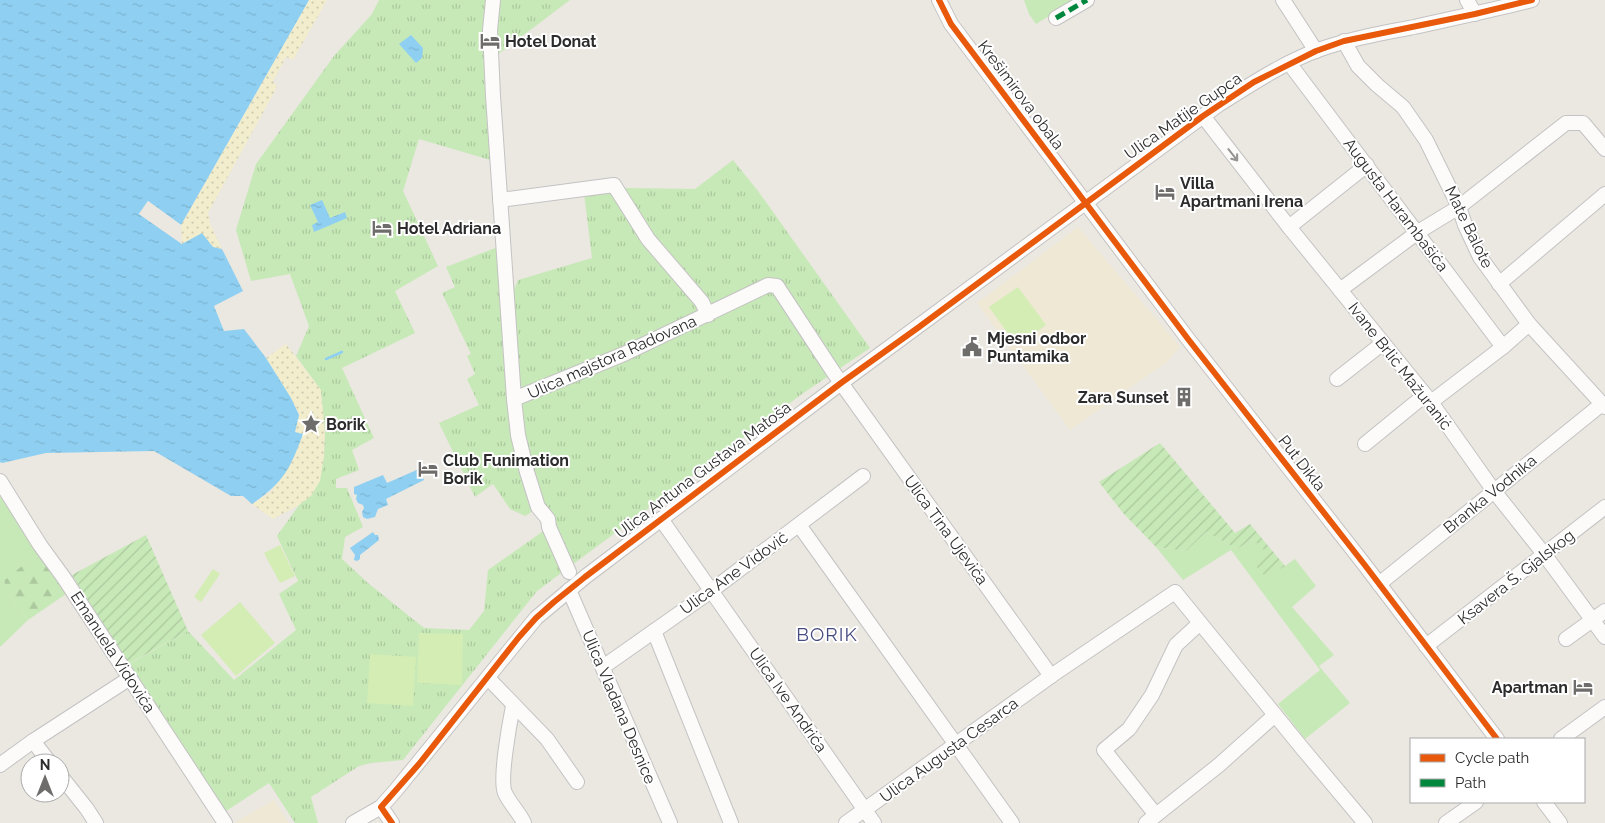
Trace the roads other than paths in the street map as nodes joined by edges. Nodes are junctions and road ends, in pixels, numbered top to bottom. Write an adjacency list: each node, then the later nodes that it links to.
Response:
1 (493, 0): 16 (street, Ulica majstora Radovana)
2 (940, 0): 17 (street, Krešimirova obala)
3 (1087, 0): 8 (street)
4 (1284, 0): 10 (street)
5 (1468, 0): 7 (street)
6 (1532, 0): 7 (street, Ulica Matije Gupca)
7 (1475, 14): 9 (street, Ulica Matije Gupca)
8 (1056, 18)
9 (1344, 41): 10 (street, Ulica Matije Gupca); 18 (street, Mate Balote)
10 (1316, 51): 11 (street, Ulica Matije Gupca)
11 (1288, 64): 12 (street, Ulica Matije Gupca); 14 (street, Augusta Harambašića)
12 (1203, 116): 17 (street, Ulica Matije Gupca); 19 (street, Ivane Brlić Mažuranić, one-way to 19)
13 (1605, 149): 18 (street)
14 (1367, 165): 19 (street); 20 (street, Augusta Harambašića)
15 (1605, 194): 21 (street)
16 (500, 200): 23 (street); 30 (street, Ulica majstora Radovana)
17 (1086, 203): 28 (street, Ulica Antuna Gustava Matoša); 41 (street, Put Dikla)
18 (1459, 207): 20 (street); 21 (street, Mate Balote)
19 (1289, 226): 22 (street, Ivane Brlić Mažuranić)
20 (1418, 232): 22 (street); 26 (street, Augusta Harambašića)
21 (1500, 284): 24 (street, Mate Balote)
22 (1340, 290): 25 (street, Ivane Brlić Mažuranić)
23 (708, 315): 28 (street, Ulica majstora Radovana); 30 (street, Ulica majstora Radovana)
24 (1529, 324): 26 (street); 31 (street, Mate Balote)
25 (1383, 343): 27 (street); 29 (street, Ivane Brlić Mažuranić)
26 (1503, 347): 29 (street)
27 (1337, 378)
28 (841, 383): 37 (street, Ulica Antuna Gustava Matoša); 52 (street, Ulica Tina Ujevića)
29 (1428, 398): 32 (street); 35 (street, Ivane Brlić Mažuranić)
30 (514, 399): 40 (street)
31 (1604, 406): 35 (street, Branka Vodnika)
32 (1365, 444)
33 (863, 476): 38 (street, Ulica Ane Vidović)
34 (0, 480): 53 (street, Emanuela Vidovića)
35 (1494, 491): 39 (street, Ivane Brlić Mažuranić); 41 (street, Branka Vodnika)
36 (1605, 507): 39 (street, Ksavera Š. Gjalskog)
37 (661, 519): 42 (street, Ulica Antuna Gustava Matoša); 43 (street, Ulica Ive Andrića)
38 (798, 525): 43 (street, Ulica Ane Vidović); 61 (street)
39 (1544, 554): 45 (street, Ivane Brlić Mažuranić); 50 (street, Ksavera Š. Gjalskog)
40 (569, 572)
41 (1379, 584): 50 (street, Put Dikla)
42 (569, 590): 51 (street, Ulica Vladana Desnice); 54 (street, Ulica Antuna Gustava Matoša)
43 (711, 591): 47 (street, Ulica Ane Vidović); 69 (street, Ulica Ive Andrića)
44 (1605, 611): 45 (street)
45 (1592, 620): 48 (street, Ivane Brlić Mažuranić); 49 (street)
46 (1200, 623): 52 (street, Ulica Augusta Cesarca); 57 (street); 70 (street)
47 (654, 631): 51 (street, Ulica Ane Vidović); 78 (street)
48 (1605, 637)
49 (1566, 639)
50 (1426, 646): 58 (street, Put Dikla)
51 (603, 667): 77 (street, Ulica Vladana Desnice)
52 (1051, 676): 61 (street, Ulica Augusta Cesarca)
53 (130, 678): 60 (street); 73 (street, Emanuela Vidovića)
54 (488, 678): 55 (street); 68 (street, Ulica Antuna Gustava Matoša)
55 (513, 706): 64 (street); 76 (street)
56 (1605, 707): 59 (street)
57 (1275, 715): 70 (street); 81 (street)
58 (1496, 738)
59 (1562, 738)
60 (33, 741): 62 (street); 63 (street)
61 (955, 745): 69 (street, Ulica Augusta Cesarca); 71 (street)
62 (42, 753)
63 (0, 765)
64 (577, 782)
65 (70, 788): 72 (street)
66 (1475, 803): 82 (street)
67 (1545, 803): 83 (street)
68 (380, 807): 74 (street, Ulica Antuna Gustava Matoša); 75 (street)
69 (865, 810): 79 (street, Ulica Augusta Cesarca); 80 (street, Ulica Ive Andrića)
70 (1151, 819)
71 (1007, 821)
72 (96, 823)
73 (225, 823)
74 (353, 823)
75 (392, 823)
76 (524, 823)
77 (670, 823)
78 (731, 823)
79 (846, 823)
80 (874, 823)
81 (1365, 823)
82 (1446, 823)
83 (1560, 823)

